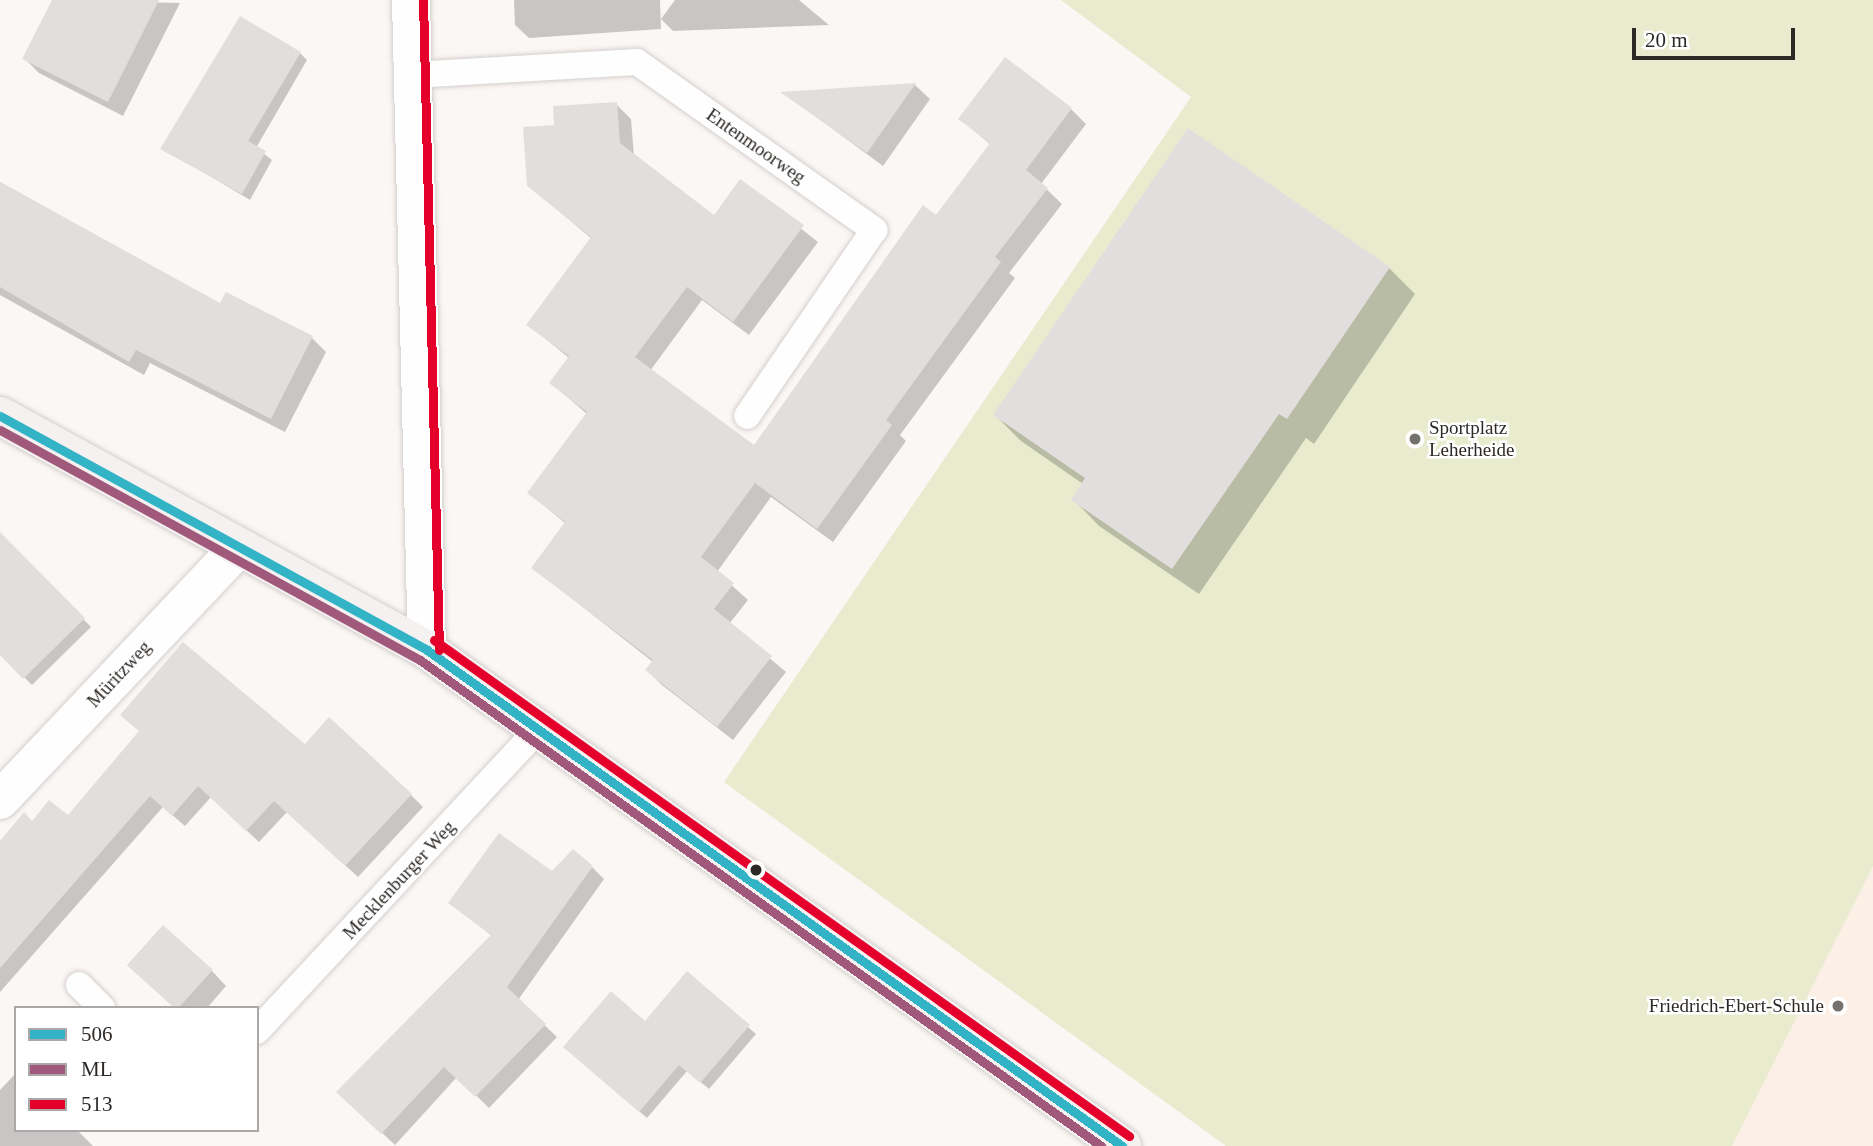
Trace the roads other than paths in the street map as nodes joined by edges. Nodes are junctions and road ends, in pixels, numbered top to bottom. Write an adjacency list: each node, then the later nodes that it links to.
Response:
1 (411, 0): 2 (street)
2 (412, 75): 4 (lane, Entenmoorweg); 6 (street)
3 (0, 416): 5 (street)
4 (747, 416)
5 (239, 547): 6 (street); 8 (street, Müritzweg)
6 (427, 650): 7 (street)
7 (540, 728): 11 (lane, Mecklenburger Weg); 12 (street)
8 (0, 800)
9 (79, 985): 10 (lane)
10 (100, 1006)
11 (259, 1029)
12 (1122, 1146)

